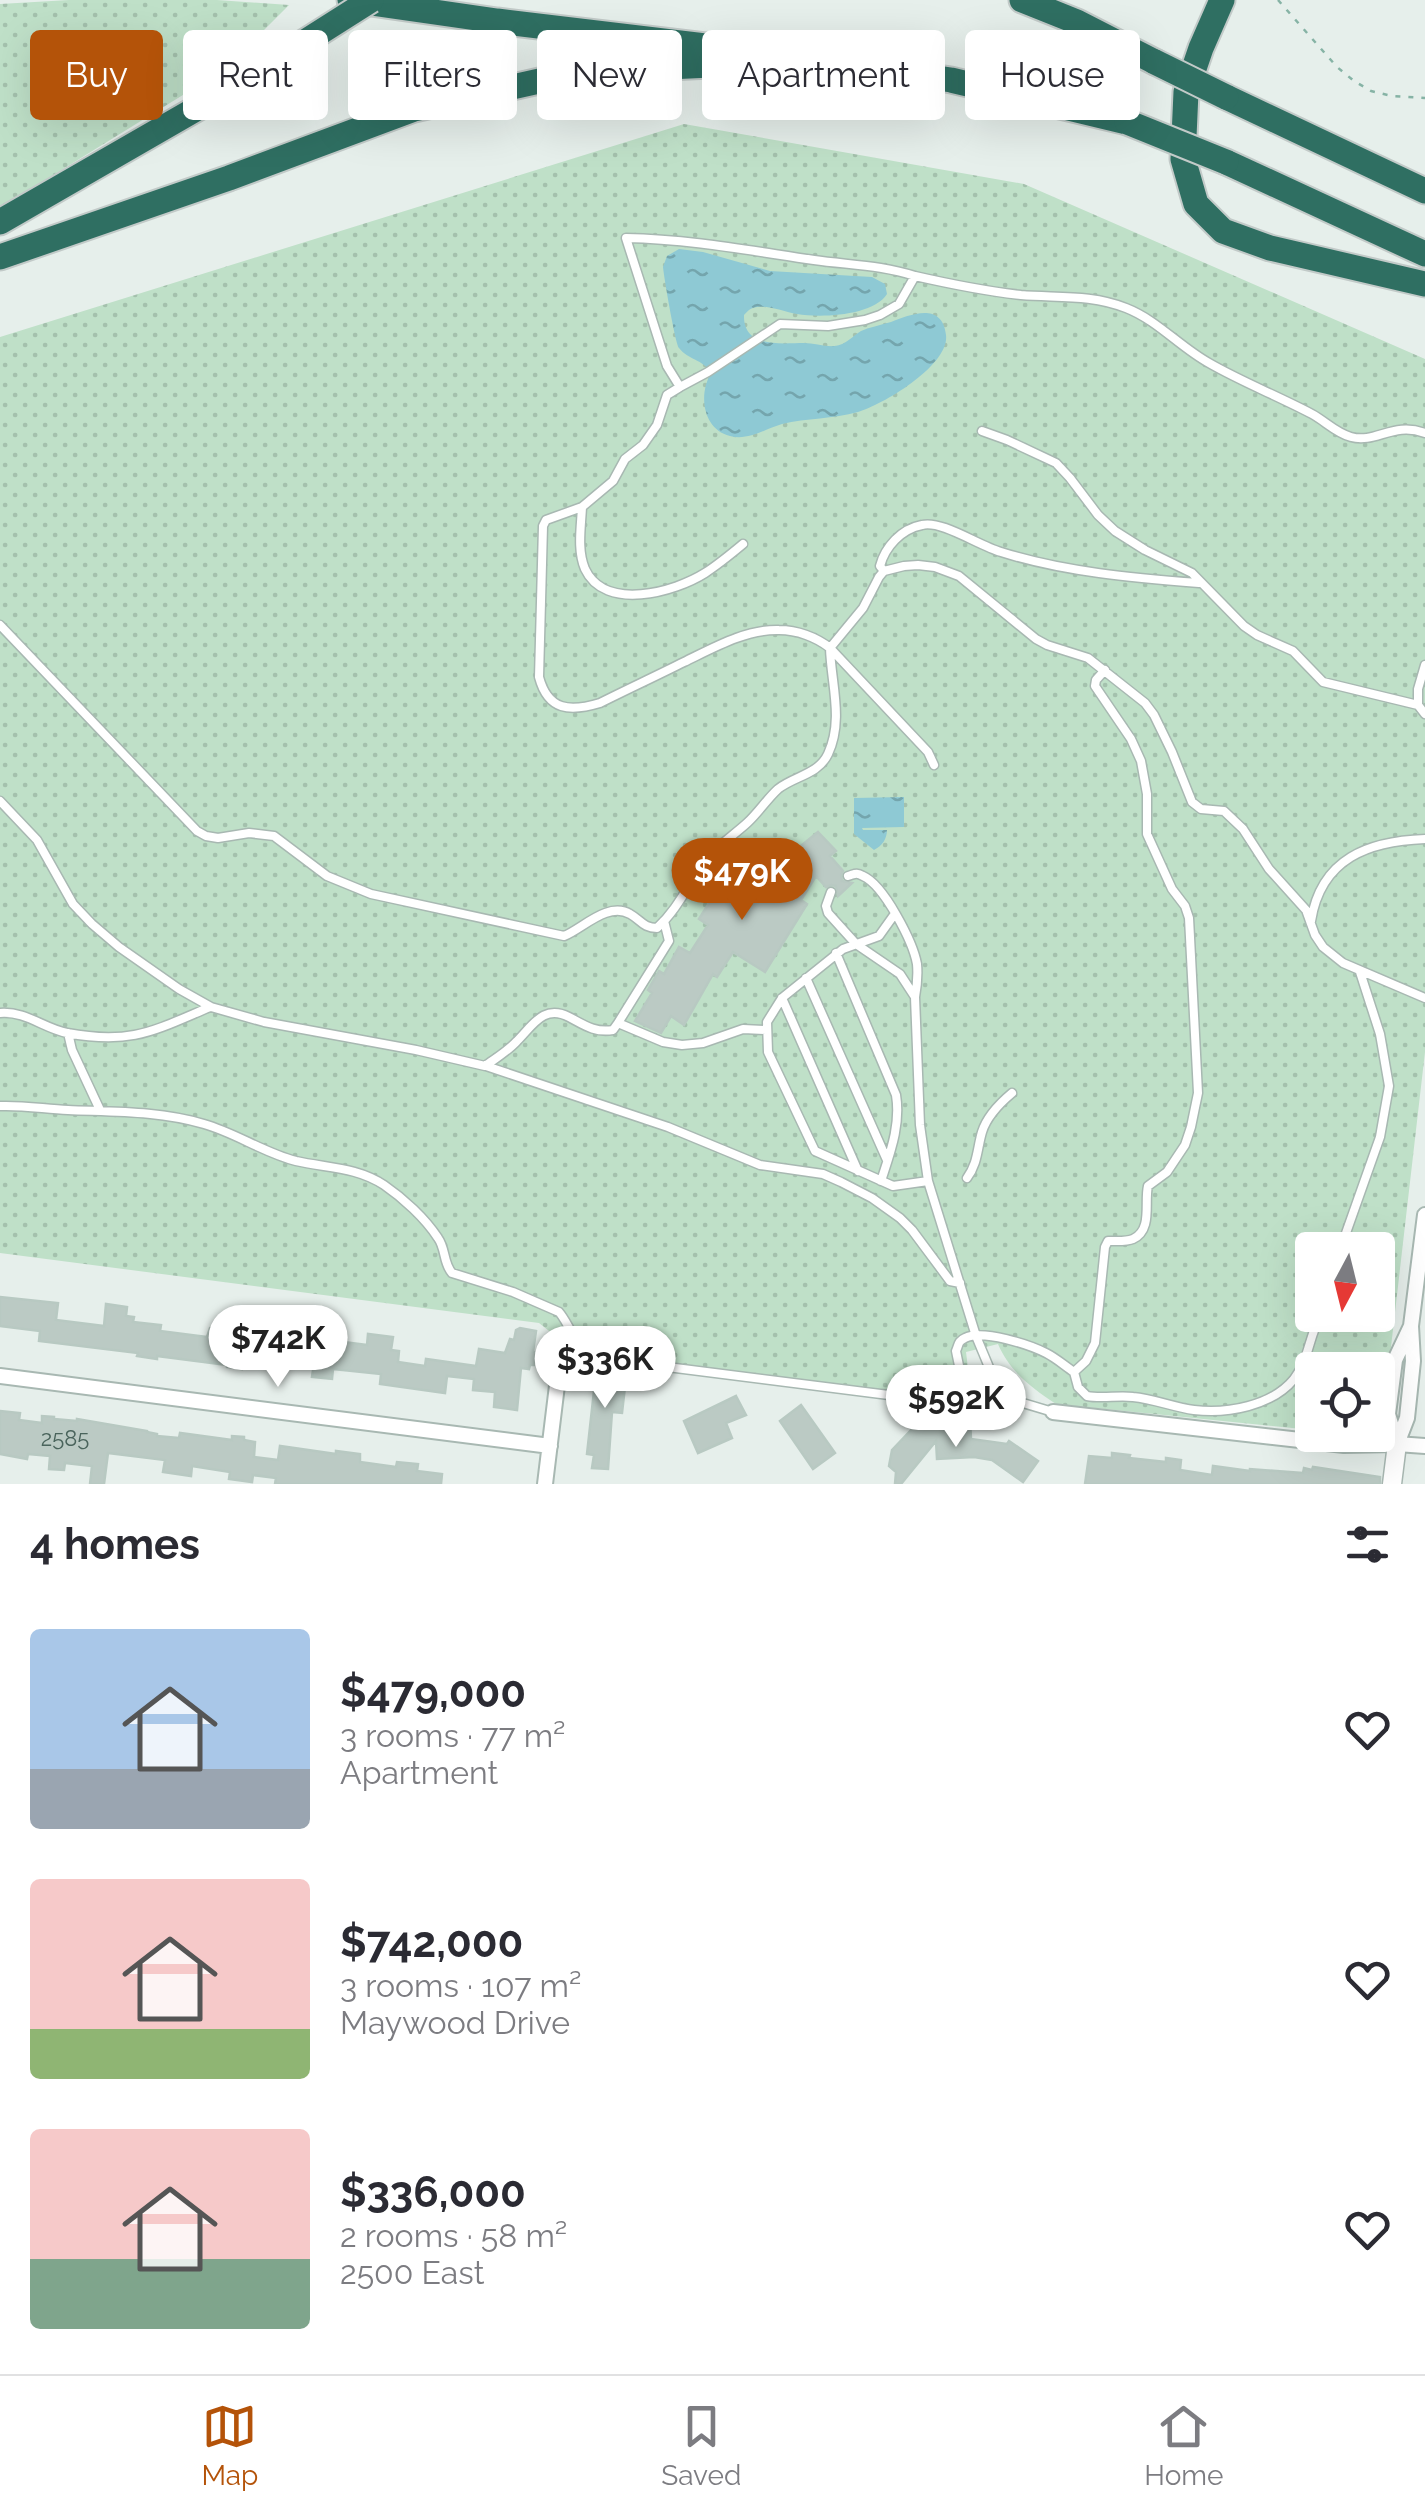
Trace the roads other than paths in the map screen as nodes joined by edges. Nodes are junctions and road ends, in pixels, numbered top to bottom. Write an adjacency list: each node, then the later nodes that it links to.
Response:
1 (350, 0): 5 (highway)
2 (371, 0): 9 (highway, bridge)
3 (1022, 0): 8 (highway, bridge)
4 (1222, 0): 13 (highway)
5 (702, 46)
6 (702, 65): 11 (highway)
7 (945, 79): 10 (highway, bridge)
8 (1425, 191)
9 (0, 222)
10 (1425, 254)
11 (0, 256)
12 (915, 276): 14 (lane); 14 (lane); 16 (lane)
13 (1425, 284)
14 (680, 387): 17 (lane)
15 (982, 432): 20 (lane)
16 (1425, 433)
17 (582, 507): 18 (lane); 22 (lane)
18 (743, 544)
19 (884, 572): 20 (lane); 22 (lane); 24 (lane)
20 (1202, 583): 25 (lane)
21 (0, 624): 33 (lane)
22 (830, 648): 27 (lane); 33 (lane)
23 (1425, 665): 25 (lane)
24 (1106, 670): 34 (lane); 62 (lane)
25 (1418, 705): 26 (lane)
26 (1425, 714)
27 (934, 766)
28 (0, 801): 42 (lane)
29 (1425, 839): 34 (lane)
30 (848, 876): 32 (lane)
31 (830, 892): 35 (lane)
32 (894, 915): 35 (lane); 39 (lane)
33 (664, 921): 44 (lane)
34 (1311, 921): 37 (lane)
35 (856, 944): 36 (lane); 39 (lane)
36 (836, 954): 38 (lane); 51 (lane)
37 (1360, 971): 41 (lane); 57 (lane)
38 (806, 978): 40 (lane); 51 (lane)
39 (915, 996): 55 (lane)
40 (782, 998): 45 (lane); 52 (lane)
41 (1425, 998)
42 (211, 1007): 46 (lane); 47 (lane)
43 (0, 1013): 46 (lane)
44 (618, 1023): 45 (lane); 47 (lane)
45 (766, 1030): 52 (lane)
46 (68, 1033): 50 (lane)
47 (485, 1066): 58 (lane)
48 (1012, 1092): 53 (lane)
49 (0, 1106): 50 (lane)
50 (100, 1110): 60 (lane)
51 (887, 1160): 54 (lane)
52 (858, 1171): 54 (lane)
53 (967, 1178)
54 (881, 1181): 55 (lane)
55 (928, 1182): 58 (lane)
56 (1425, 1215): 65 (street)
57 (1346, 1232)
58 (960, 1283): 60 (lane)
59 (1313, 1332): 62 (lane)
60 (976, 1336): 62 (lane); 64 (lane)
61 (559, 1369): 66 (street)
62 (1074, 1372)
63 (0, 1376): 66 (street)
64 (1053, 1412): 65 (street)
65 (1397, 1444): 67 (street); 69 (street)
66 (550, 1446): 68 (street)
67 (1425, 1446)
68 (545, 1484)
69 (1392, 1484)

